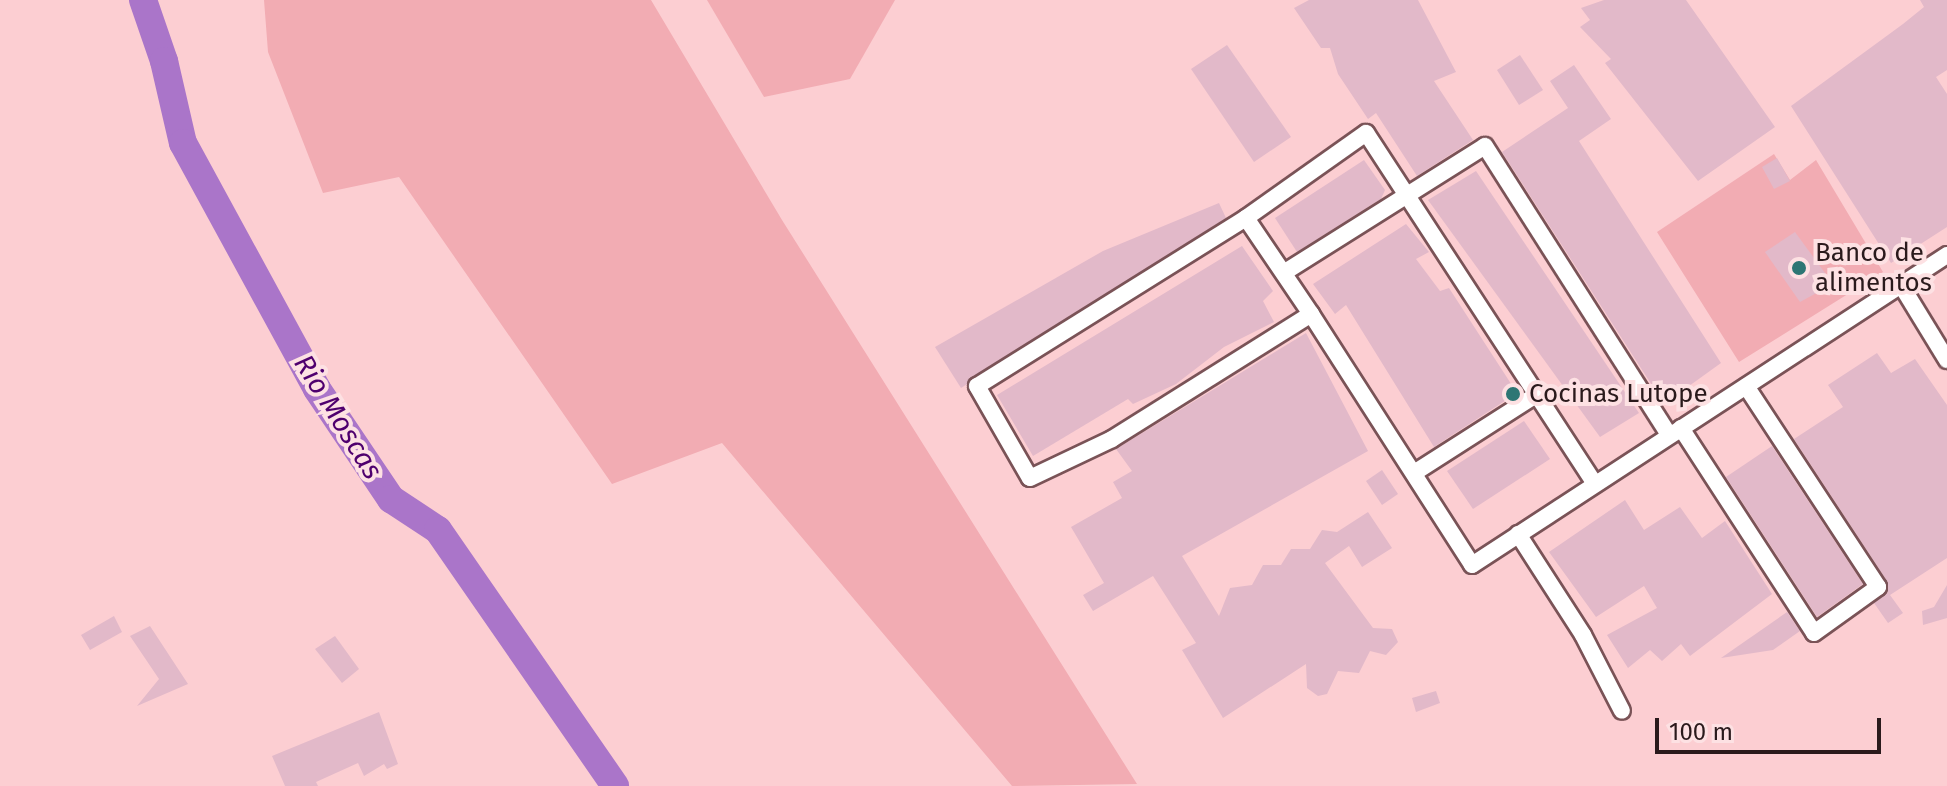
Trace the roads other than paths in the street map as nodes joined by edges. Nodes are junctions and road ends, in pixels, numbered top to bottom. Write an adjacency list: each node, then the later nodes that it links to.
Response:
1 (1404, 194): 2 (street); 4 (street); 9 (street); 10 (street)
2 (1246, 218): 4 (street); 6 (street)
3 (1947, 255): 5 (street)
4 (1285, 272): 6 (street)
5 (1901, 285): 7 (street); 8 (street)
6 (1311, 314): 11 (street)
7 (1947, 360)
8 (1746, 386): 10 (street); 10 (street)
9 (1536, 395): 11 (street); 12 (street)
10 (1675, 432): 12 (street)
11 (1414, 473): 13 (street)
12 (1595, 484): 13 (street)
13 (1518, 534): 14 (street)
14 (1622, 711)

